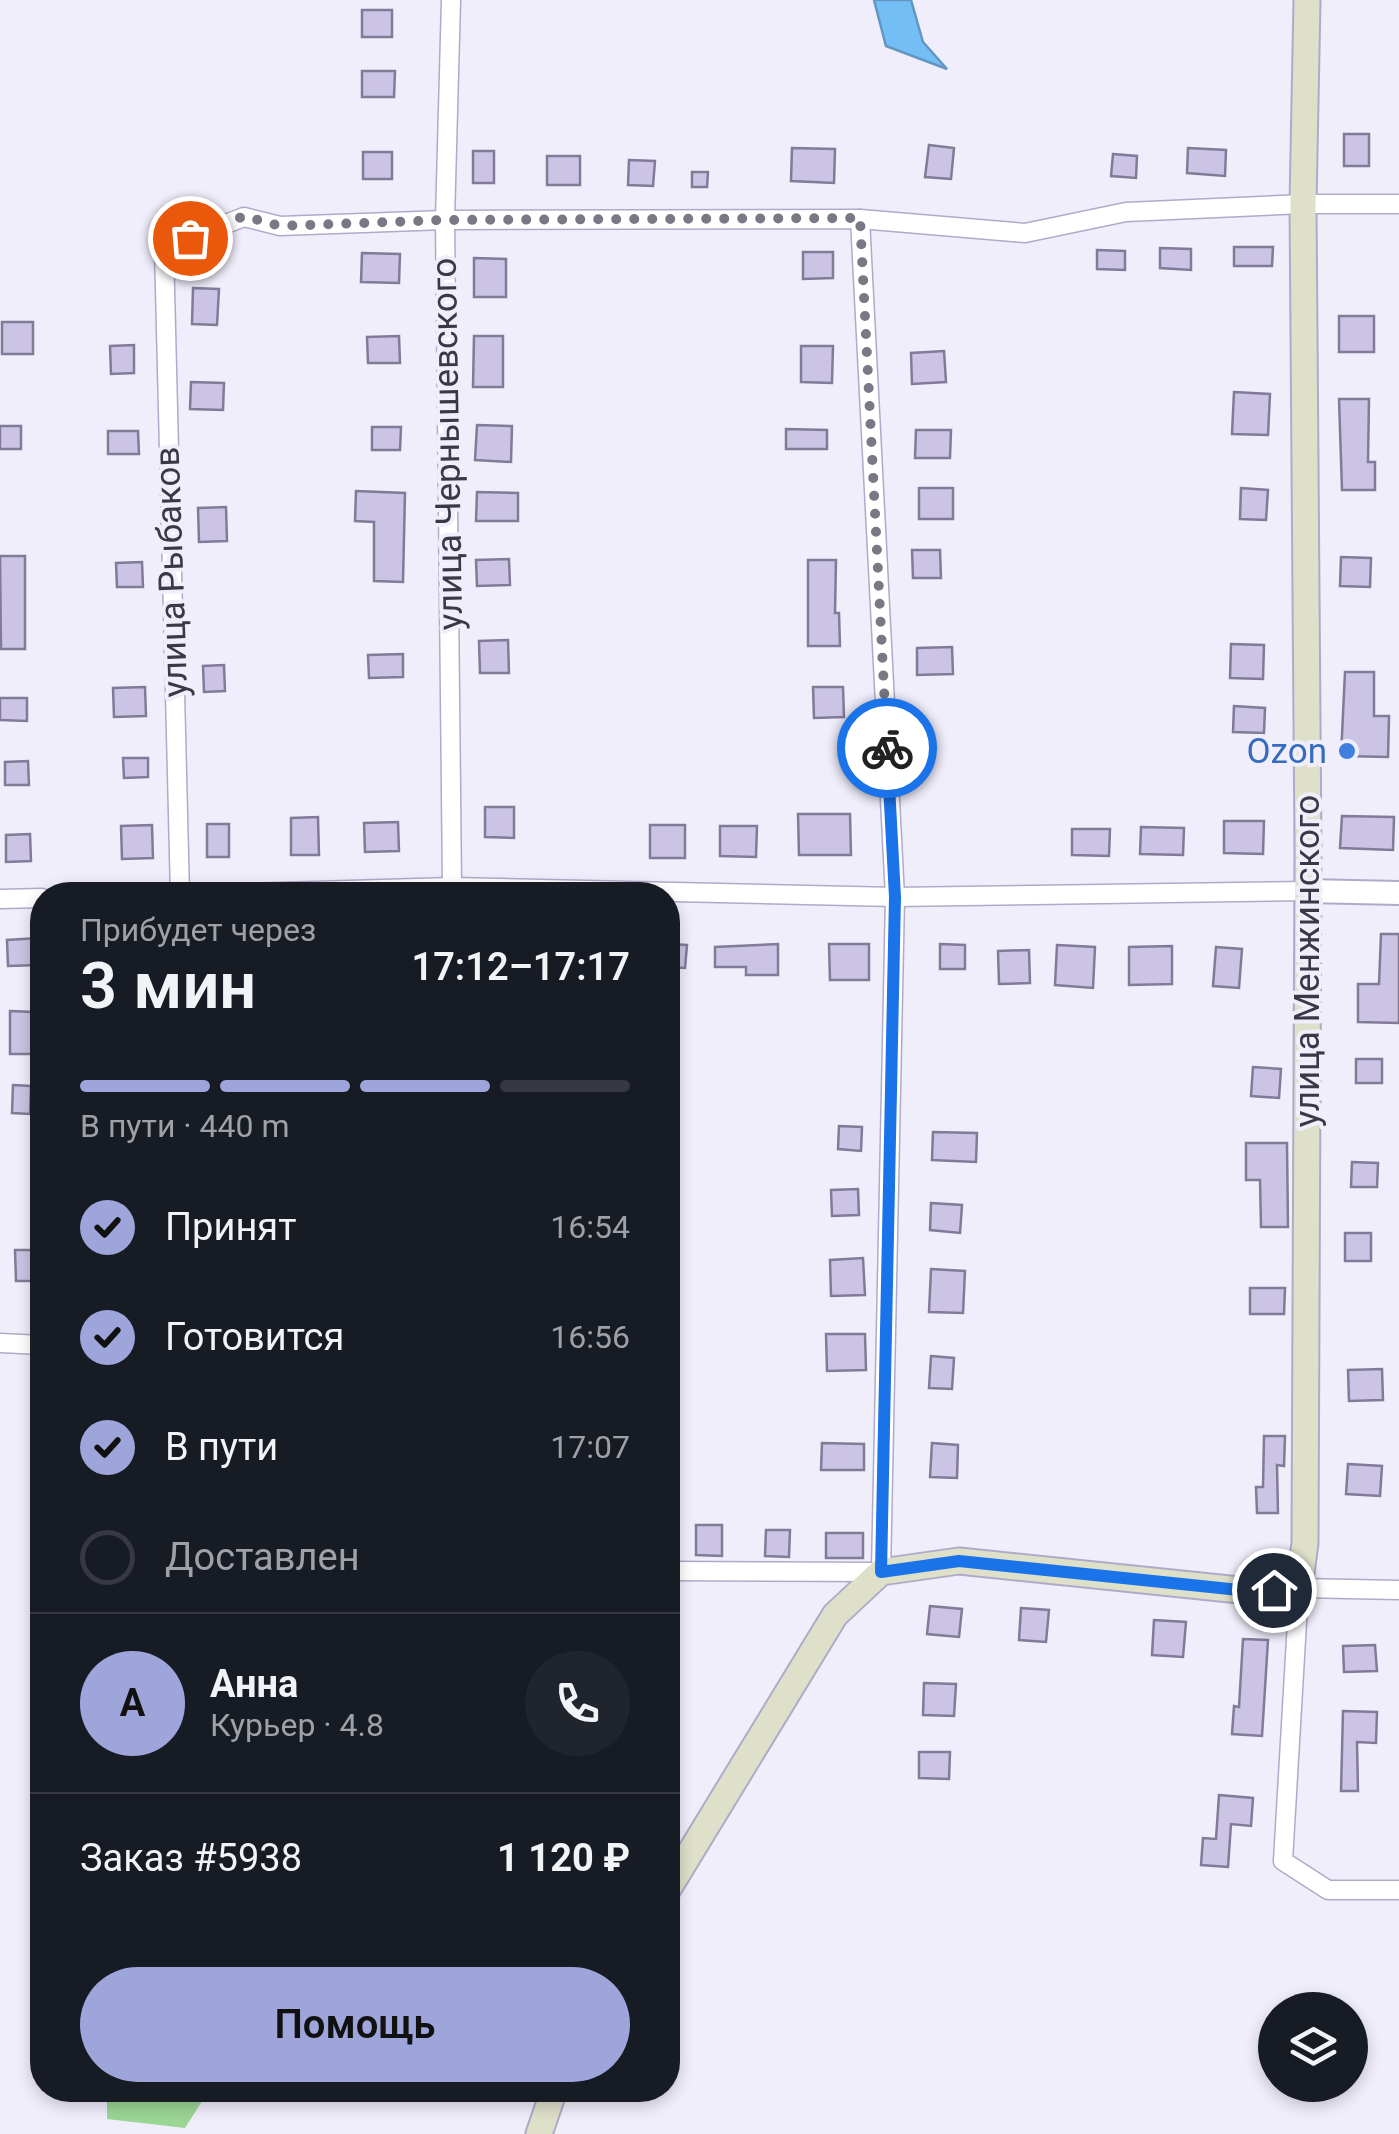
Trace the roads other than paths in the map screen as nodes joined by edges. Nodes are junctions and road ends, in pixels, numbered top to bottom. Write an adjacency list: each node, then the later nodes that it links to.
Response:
1 (450, 0): 6 (street, улица Чернышевского)
2 (1306, 0): 3 (main road, улица Менжинского)
3 (1303, 204): 4 (street); 5 (street); 9 (main road, улица Менжинского)
4 (1399, 204)
5 (860, 218): 6 (street); 12 (street)
6 (445, 220): 7 (street, улица Рыбаков); 8 (street, улица Чернышевского)
7 (181, 882)
8 (452, 882)
9 (1307, 890): 10 (street); 12 (street); 19 (main road, улица Менжинского)
10 (1399, 893)
11 (680, 894): 12 (street)
12 (895, 897): 18 (street)
13 (0, 898): 14 (street)
14 (30, 898)
15 (0, 1343): 16 (street)
16 (30, 1344)
17 (680, 1571): 18 (street)
18 (881, 1572): 19 (main road); 21 (main road)
19 (1299, 1588): 20 (street); 22 (street, улица Менжинского)
20 (1399, 1590)
21 (680, 1870)
22 (1399, 1890)
23 (550, 2102): 24 (main road)
24 (538, 2134)

